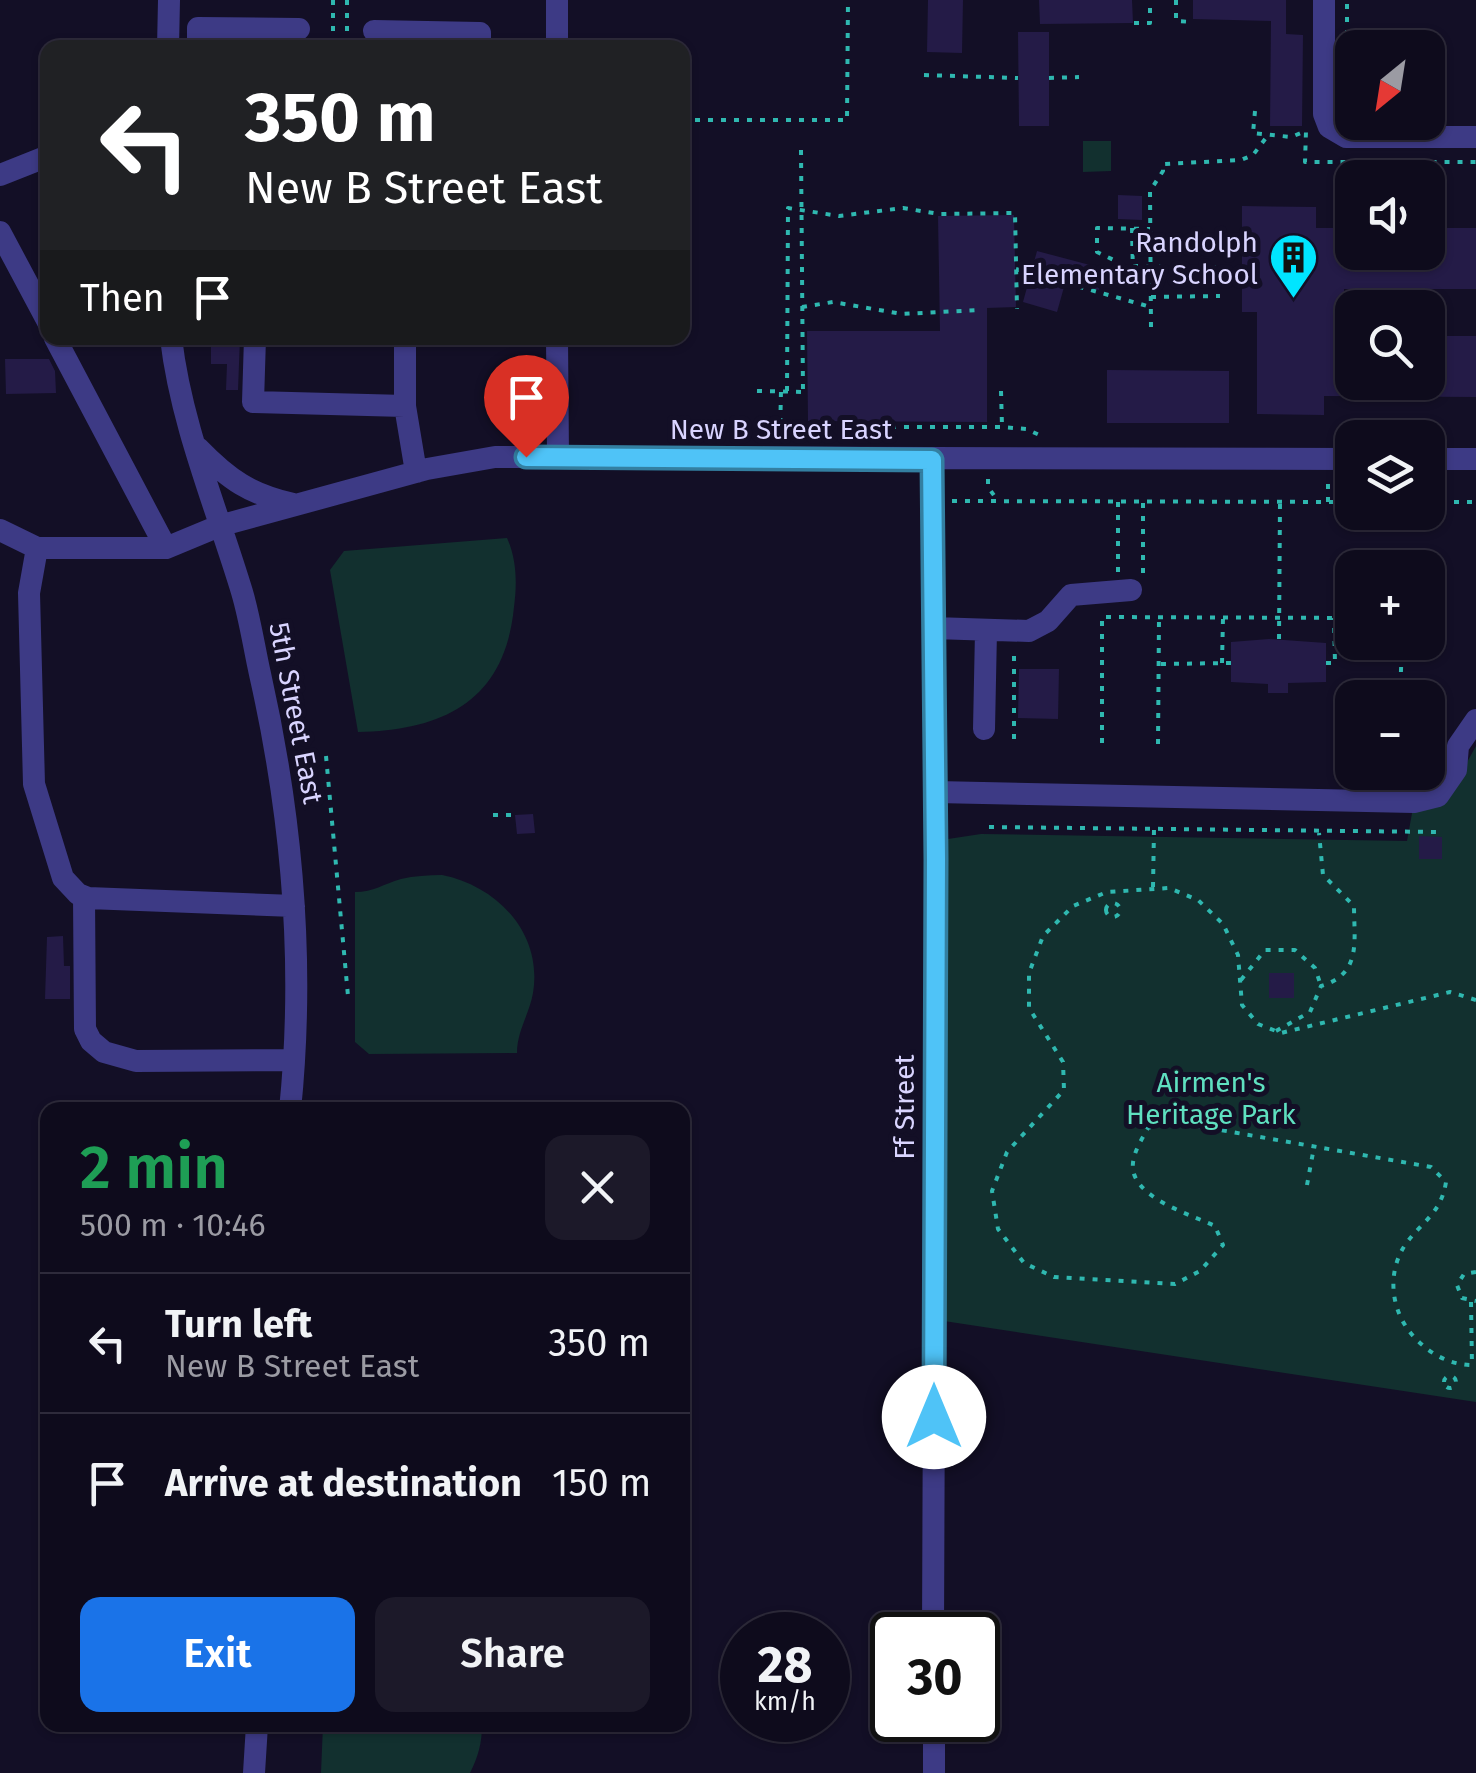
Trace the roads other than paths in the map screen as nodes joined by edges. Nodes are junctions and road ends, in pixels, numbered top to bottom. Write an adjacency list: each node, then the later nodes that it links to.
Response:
1 (168, 0): 6 (street)
2 (556, 0): 9 (street)
3 (1324, 0): 10 (street)
4 (299, 29): 7 (street)
5 (374, 31): 8 (street)
6 (168, 40)
7 (198, 40)
8 (480, 40)
9 (556, 40)
10 (1476, 136)
11 (40, 159): 12 (street)
12 (0, 176)
13 (0, 232): 14 (street)
14 (40, 307)
15 (60, 345): 32 (street)
16 (172, 345): 21 (street, 5th Street East)
17 (255, 345): 20 (street)
18 (405, 345): 20 (street)
19 (558, 345): 22 (street)
20 (405, 406): 27 (street)
21 (196, 446): 28 (street); 29 (street, 5th Street East)
22 (558, 457): 23 (street, New B Street East); 27 (street, New B Street East)
23 (932, 460): 24 (street, New B Street East); 34 (street, Ff Street)
24 (1335, 460)
25 (1445, 460): 26 (street)
26 (1476, 460)
27 (416, 472): 28 (street, New B Street East)
28 (296, 505): 29 (street, New B Street East)
29 (219, 526): 32 (street, New B Street East); 40 (street, 5th Street East)
30 (0, 530): 31 (street)
31 (37, 548): 32 (street); 39 (street)
32 (166, 548)
33 (1131, 587): 35 (street)
34 (934, 628): 35 (street); 38 (street, Ff Street)
35 (986, 631): 37 (street)
36 (1476, 720): 38 (street)
37 (984, 729)
38 (936, 792): 43 (street, Ff Street)
39 (84, 896): 40 (street); 41 (street)
40 (294, 906): 41 (street, 5th Street East)
41 (294, 1060): 42 (street, 5th Street East)
42 (291, 1102)
43 (933, 1612)
44 (257, 1732): 46 (street)
45 (934, 1742): 47 (street)
46 (254, 1773)
47 (934, 1773)

